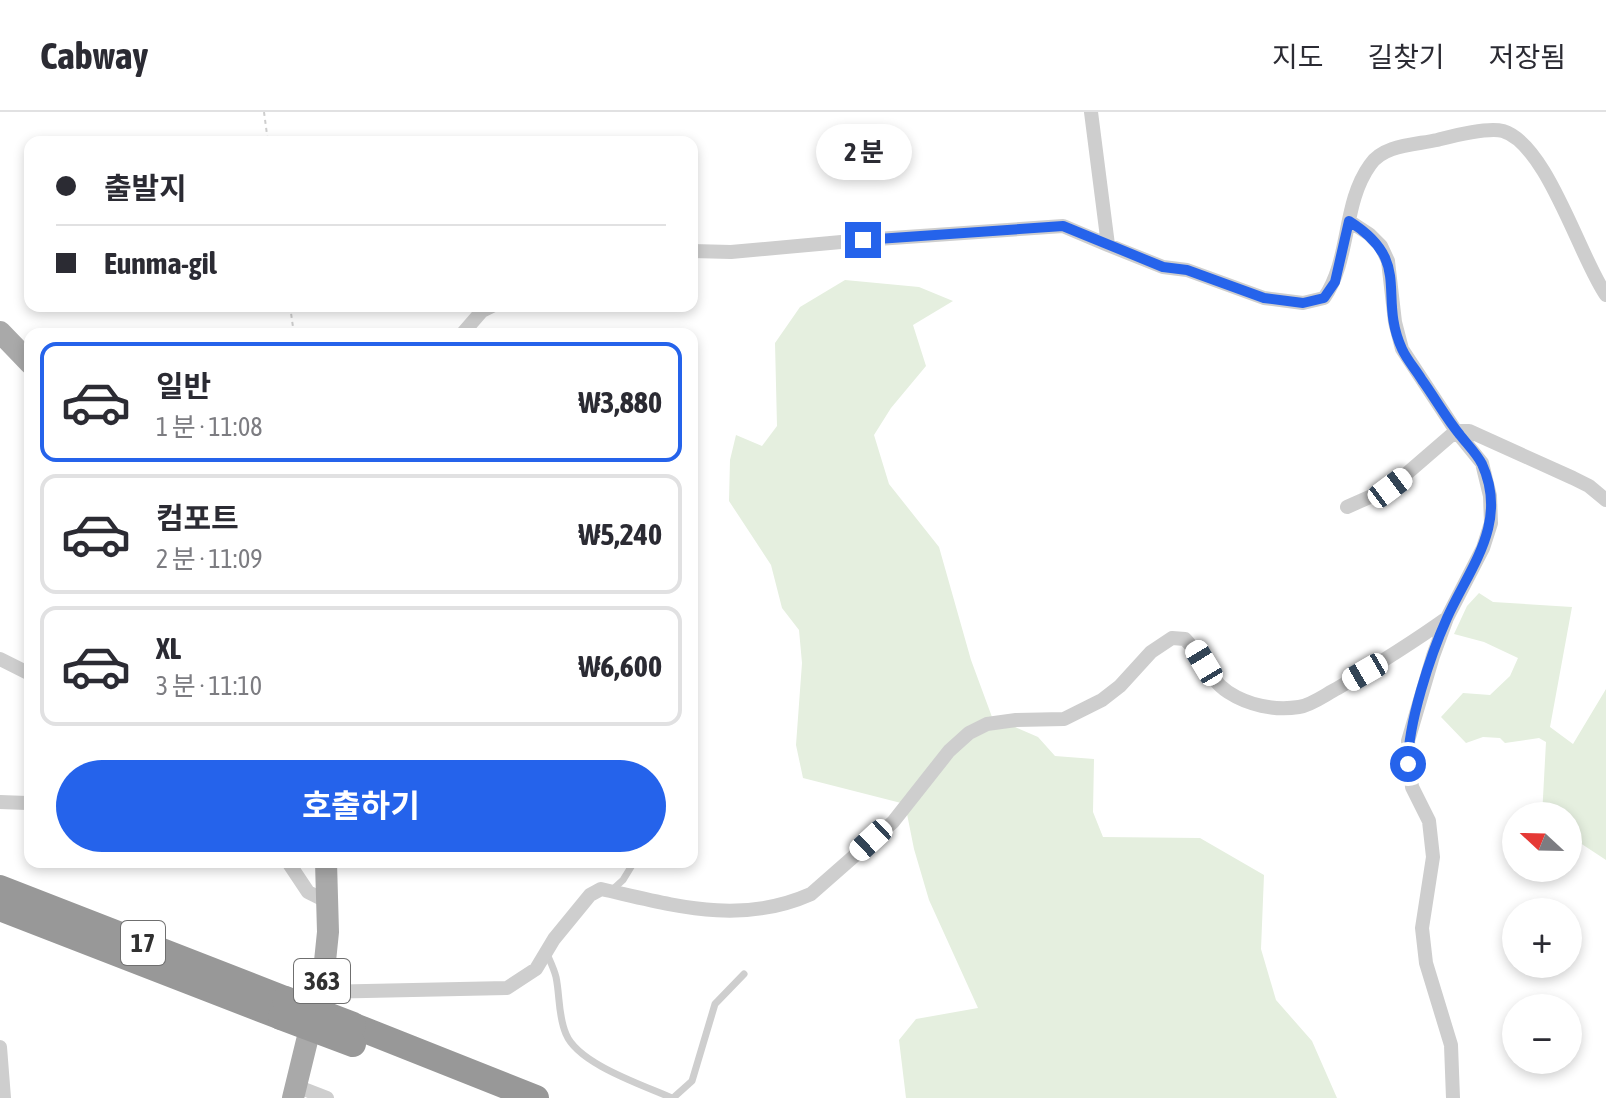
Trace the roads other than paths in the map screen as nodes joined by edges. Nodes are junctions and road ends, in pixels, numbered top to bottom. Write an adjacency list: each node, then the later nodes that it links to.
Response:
1 (1091, 112): 3 (street)
2 (1349, 221): 3 (street); 5 (street); 10 (street)
3 (1108, 245): 4 (street)
4 (698, 251)
5 (1606, 295)
6 (481, 312): 7 (street)
7 (467, 328)
8 (0, 332): 9 (main road)
9 (24, 357)
10 (1456, 431): 11 (street); 12 (street); 13 (street)
11 (1606, 500)
12 (1347, 507)
13 (1447, 618): 22 (street); 37 (street)
14 (0, 659): 15 (street)
15 (24, 671)
16 (0, 802): 17 (street)
17 (24, 803)
18 (292, 868): 23 (street)
19 (326, 868): 23 (main road, 363)
20 (630, 868): 22 (lane)
21 (0, 888): 28 (highway, 17)
22 (610, 892): 25 (street)
23 (328, 902): 27 (main road, 363)
24 (0, 908): 28 (highway, 17)
25 (547, 951): 27 (street); 36 (lane)
26 (744, 974): 36 (lane)
27 (319, 992): 31 (main road, 363)
28 (283, 1008): 29 (highway, 17, bridge)
29 (355, 1036): 34 (highway, 17); 35 (highway, 17)
30 (0, 1047): 32 (street)
31 (294, 1092): 33 (street)
32 (4, 1098)
33 (327, 1098)
34 (493, 1098)
35 (536, 1098)
36 (672, 1098)
37 (1453, 1098)

